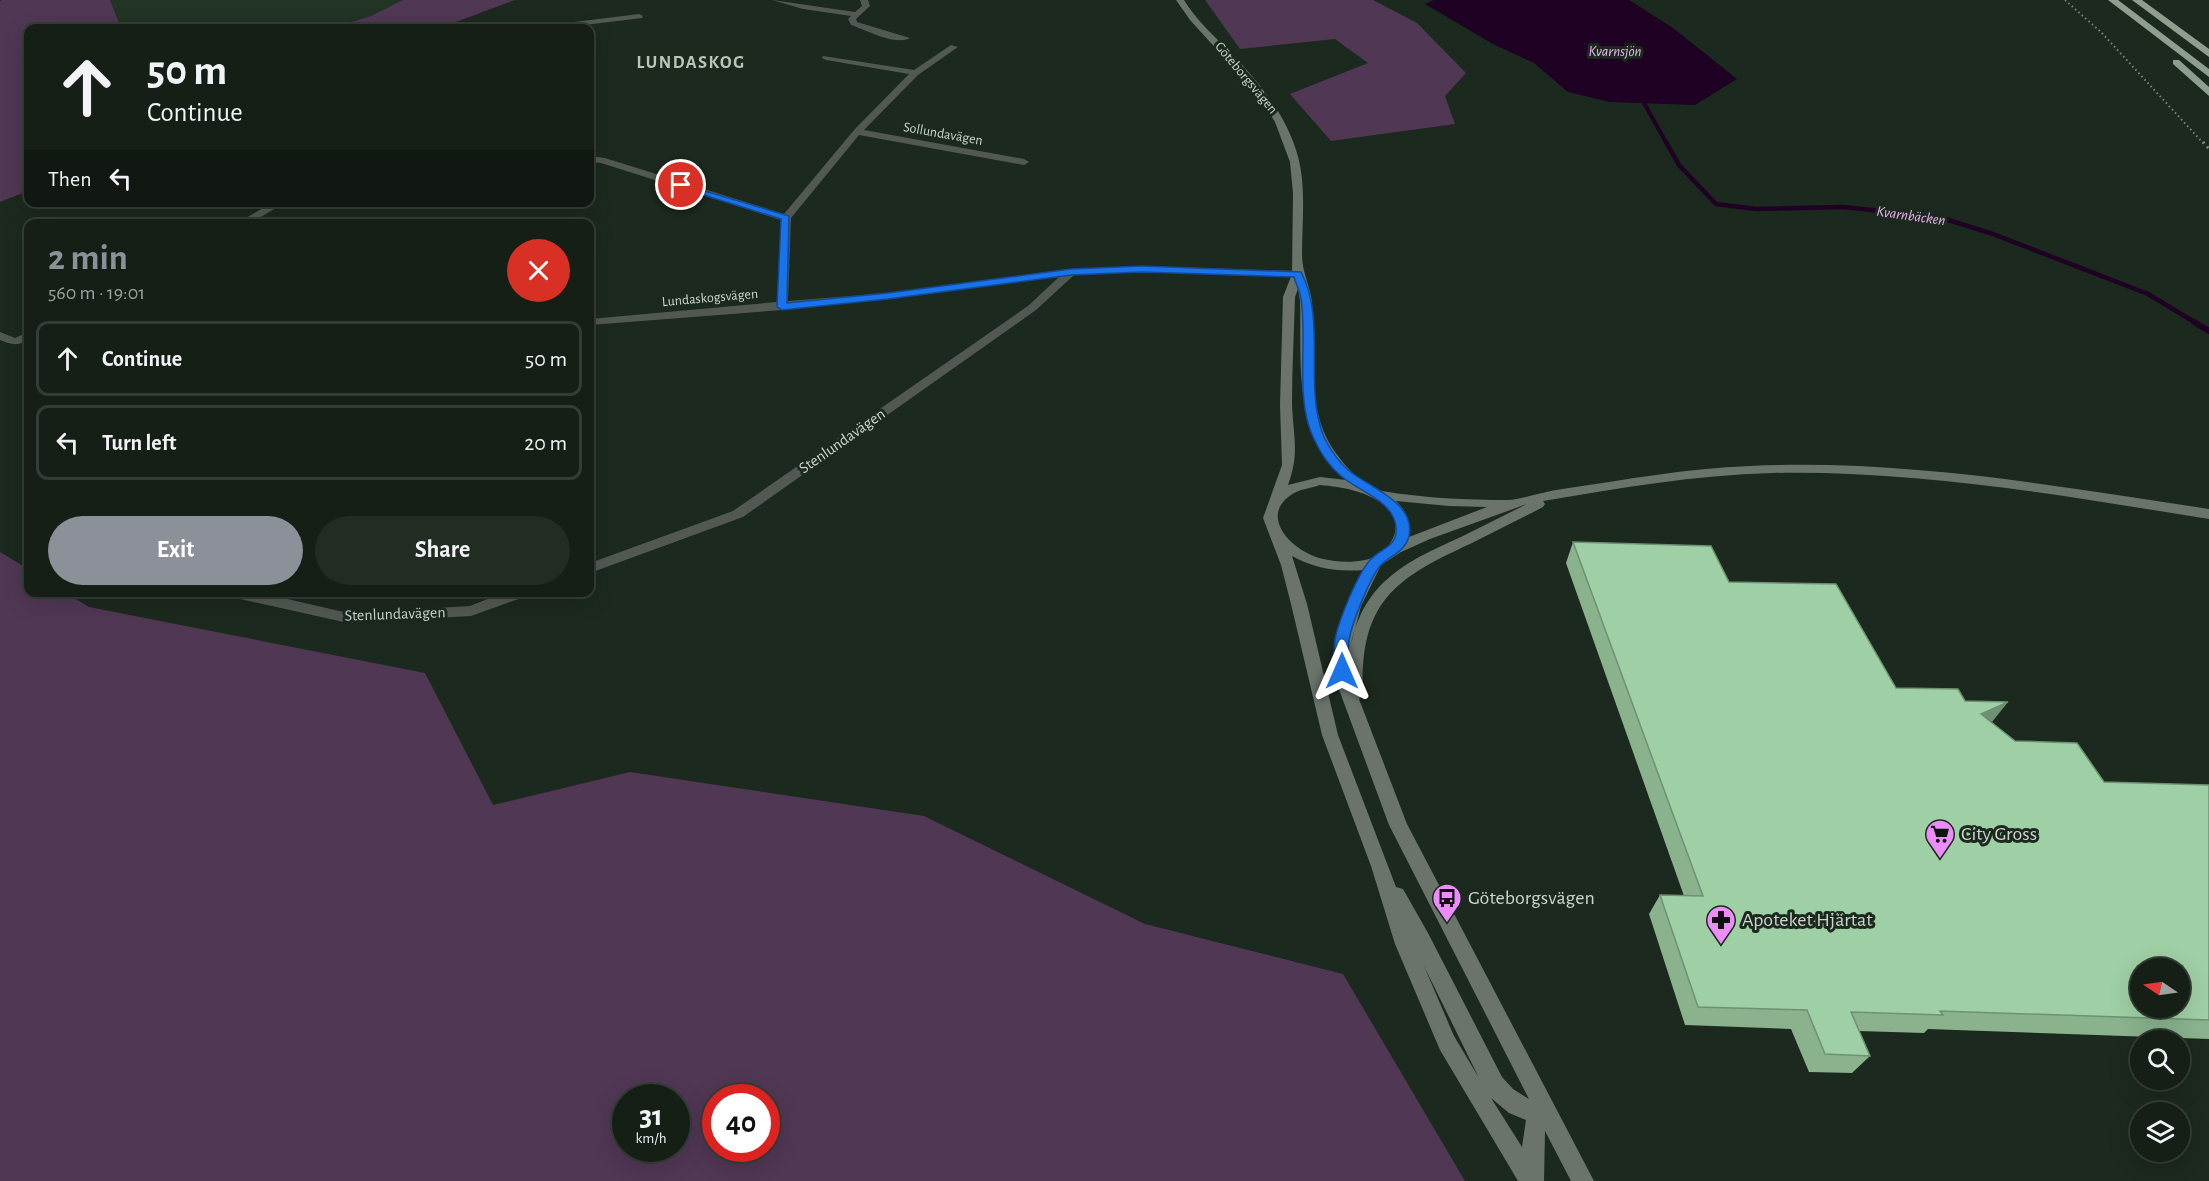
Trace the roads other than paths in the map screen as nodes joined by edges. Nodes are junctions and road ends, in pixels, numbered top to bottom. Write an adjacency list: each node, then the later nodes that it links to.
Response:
1 (776, 0): 7 (street)
2 (864, 0): 7 (street)
3 (1180, 0): 25 (street, Göteborgsvägen)
4 (2112, 0): 6 (highway)
5 (2137, 0): 11 (highway); 13 (highway)
6 (2122, 8): 16 (highway); 17 (highway)
7 (855, 14): 10 (street)
8 (639, 16): 9 (street)
9 (574, 24)
10 (906, 38)
11 (2209, 44)
12 (954, 47): 15 (street, Sollundavägen)
13 (2209, 54)
14 (826, 58): 15 (street)
15 (915, 73): 18 (street, Sollundavägen)
16 (2209, 74)
17 (2209, 93)
18 (857, 132): 20 (street, Sollundavägen); 22 (street, Sollundavägen)
19 (594, 159): 22 (street)
20 (1024, 162)
21 (272, 207): 23 (street)
22 (786, 218): 26 (street)
23 (250, 219)
24 (1071, 272): 25 (street, Lundaskogsvägen); 26 (street, Lundaskogsvägen); 39 (street, Stenlundavägen)
25 (1298, 274): 30 (street, Göteborgsvägen); 33 (street, Göteborgsvägen)
26 (782, 307): 27 (street, Lundaskogsvägen)
27 (594, 322)
28 (0, 336): 29 (street)
29 (24, 337)
30 (1362, 487): 31 (street); 33 (street)
31 (1379, 495): 34 (street); 37 (street)
32 (1556, 495): 34 (street); 35 (street); 42 (street)
33 (1277, 499): 36 (street)
34 (1513, 503): 37 (street)
35 (2209, 514)
36 (1277, 539): 38 (street); 43 (street)
37 (1397, 548): 38 (street)
38 (1375, 562): 42 (street)
39 (594, 567)
40 (254, 597): 41 (street, Stenlundavägen)
41 (509, 597)
42 (1356, 715): 44 (street)
43 (1380, 866): 44 (street); 45 (street)
44 (1546, 1113): 45 (street); 46 (street)
45 (1532, 1181)
46 (1583, 1181)

